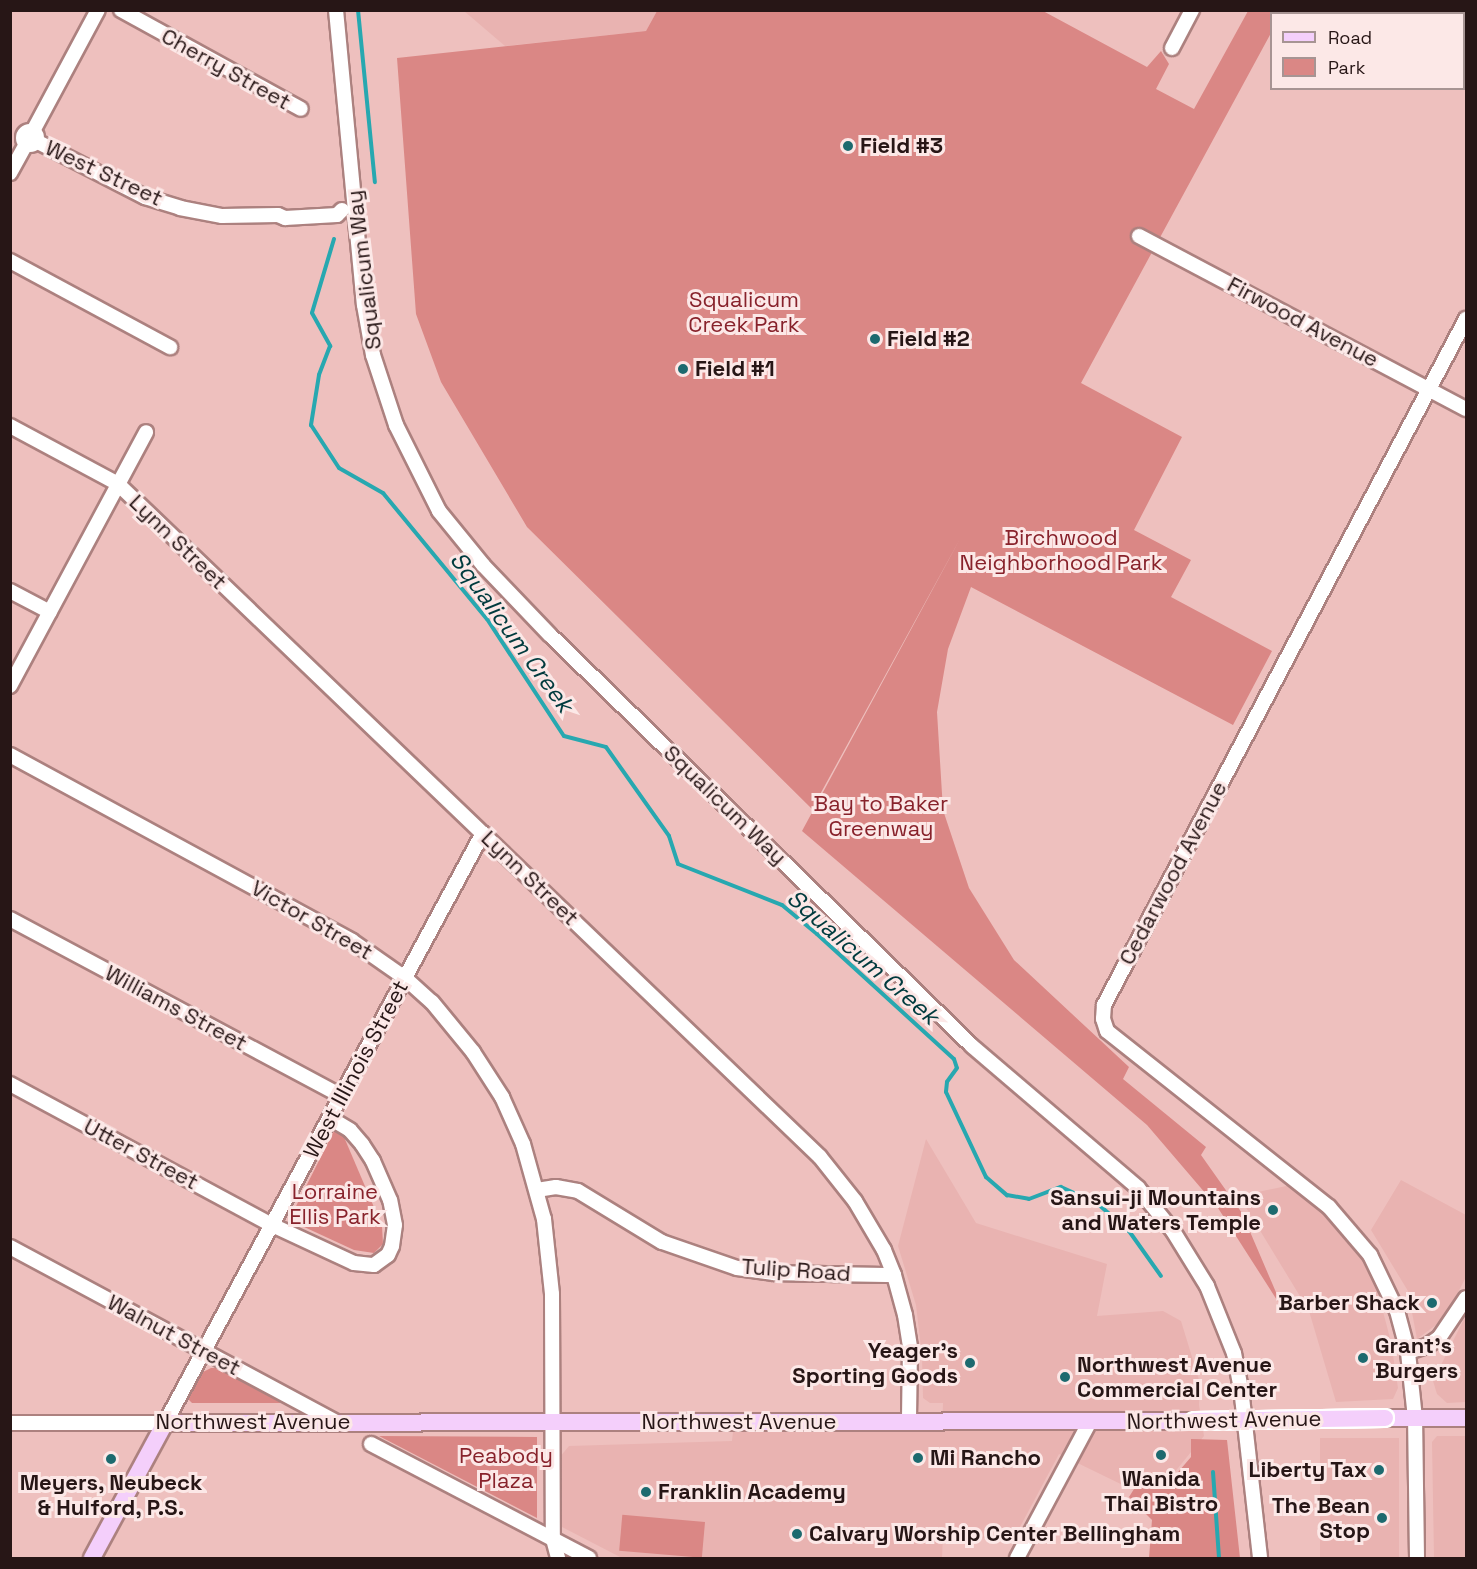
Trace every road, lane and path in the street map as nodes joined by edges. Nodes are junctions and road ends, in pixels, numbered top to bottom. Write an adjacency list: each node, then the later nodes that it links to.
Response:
1 (98, 10): 8 (street)
2 (121, 10): 6 (street, Cherry Street)
3 (336, 10): 10 (street, Squalicum Way)
4 (1192, 10): 5 (street)
5 (1172, 48)
6 (301, 110)
7 (10, 127): 8 (street, West Street)
8 (30, 138): 9 (street); 10 (street, West Street)
9 (10, 173)
10 (356, 209): 51 (street, Squalicum Way)
11 (1139, 236): 15 (street, Firwood Avenue)
12 (10, 261): 14 (street)
13 (1467, 320): 15 (street, Cedarwood Avenue)
14 (170, 347)
15 (1430, 390): 16 (street, Firwood Avenue); 36 (street, Cedarwood Avenue)
16 (1467, 409)
17 (10, 426): 19 (street, Lynn Street)
18 (146, 432): 19 (street)
19 (118, 484): 21 (street); 24 (street, Lynn Street)
20 (10, 591): 21 (street)
21 (50, 612): 22 (street)
22 (10, 686)
23 (10, 755): 26 (street, Victor Street)
24 (483, 833): 26 (street, West Illinois Street); 33 (street, Lynn Street)
25 (10, 919): 28 (street, Williams Street)
26 (405, 978): 28 (street, West Illinois Street); 30 (street, Victor Street)
27 (10, 1084): 31 (street, Utter Street)
28 (341, 1096): 29 (street, West Illinois Street)
29 (330, 1118): 31 (street, West Illinois Street); 31 (street, Utter Street)
30 (537, 1190): 33 (street, Tulip Road); 43 (street, Victor Street)
31 (272, 1225): 35 (street, West Illinois Street)
32 (10, 1247): 35 (street, Walnut Street)
33 (894, 1275): 39 (street, Lynn Street)
34 (1467, 1298): 36 (street)
35 (204, 1351): 41 (street, West Illinois Street); 42 (street, Walnut Street)
36 (1408, 1352): 37 (street, Cedarwood Avenue)
37 (1415, 1418): 38 (main road, Northwest Avenue); 40 (main road, Northwest Avenue, bridge); 52 (street, Cedarwood Avenue)
38 (1467, 1418)
39 (909, 1421): 40 (main road, Northwest Avenue); 43 (main road, Northwest Avenue)
40 (1090, 1421): 50 (street)
41 (165, 1422): 42 (main road, Northwest Avenue); 44 (street, Northwest Avenue); 47 (main road, West Illinois Street)
42 (337, 1422): 43 (main road, Northwest Avenue)
43 (552, 1422): 46 (street, Victor Street)
44 (10, 1423)
45 (371, 1444): 46 (street)
46 (553, 1539): 48 (street, Victor Street); 49 (street)
47 (92, 1558)
48 (558, 1558)
49 (589, 1558)
50 (1017, 1558)
51 (1260, 1558)
52 (1417, 1558)

